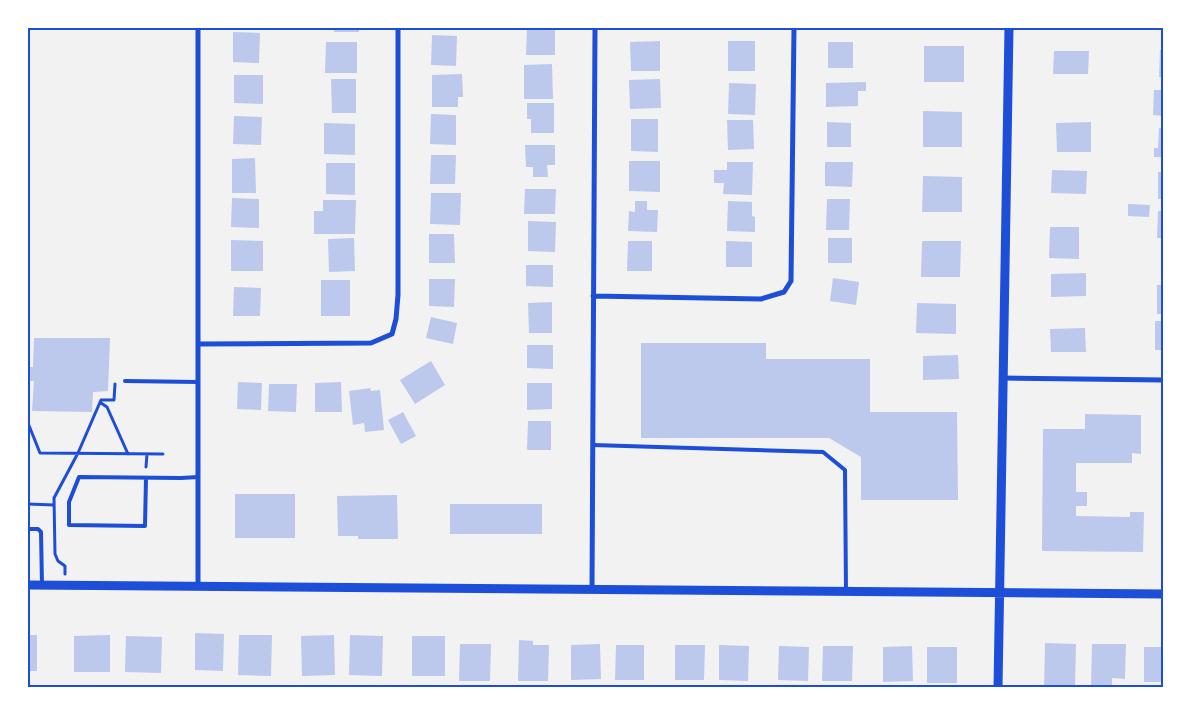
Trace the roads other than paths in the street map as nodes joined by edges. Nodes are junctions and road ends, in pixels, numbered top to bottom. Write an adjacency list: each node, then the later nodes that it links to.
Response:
1 (198, 28): 7 (street)
2 (398, 28): 7 (street)
3 (595, 28): 6 (street)
4 (794, 28): 6 (street)
5 (1009, 28): 8 (street)
6 (593, 296): 12 (street)
7 (198, 344): 11 (street)
8 (1003, 378): 9 (street); 21 (street)
9 (1164, 380)
10 (123, 382): 11 (lane)
11 (198, 382): 13 (street)
12 (593, 445): 19 (street); 20 (lane)
13 (198, 477): 14 (lane); 18 (street)
14 (146, 478): 14 (lane)
15 (28, 529): 17 (lane)
16 (28, 585): 17 (street)
17 (42, 585): 18 (street)
18 (198, 586): 19 (street)
19 (592, 590): 20 (street)
20 (846, 592): 21 (street)
21 (1000, 593): 22 (street); 23 (street)
22 (1164, 594)
23 (998, 688)

